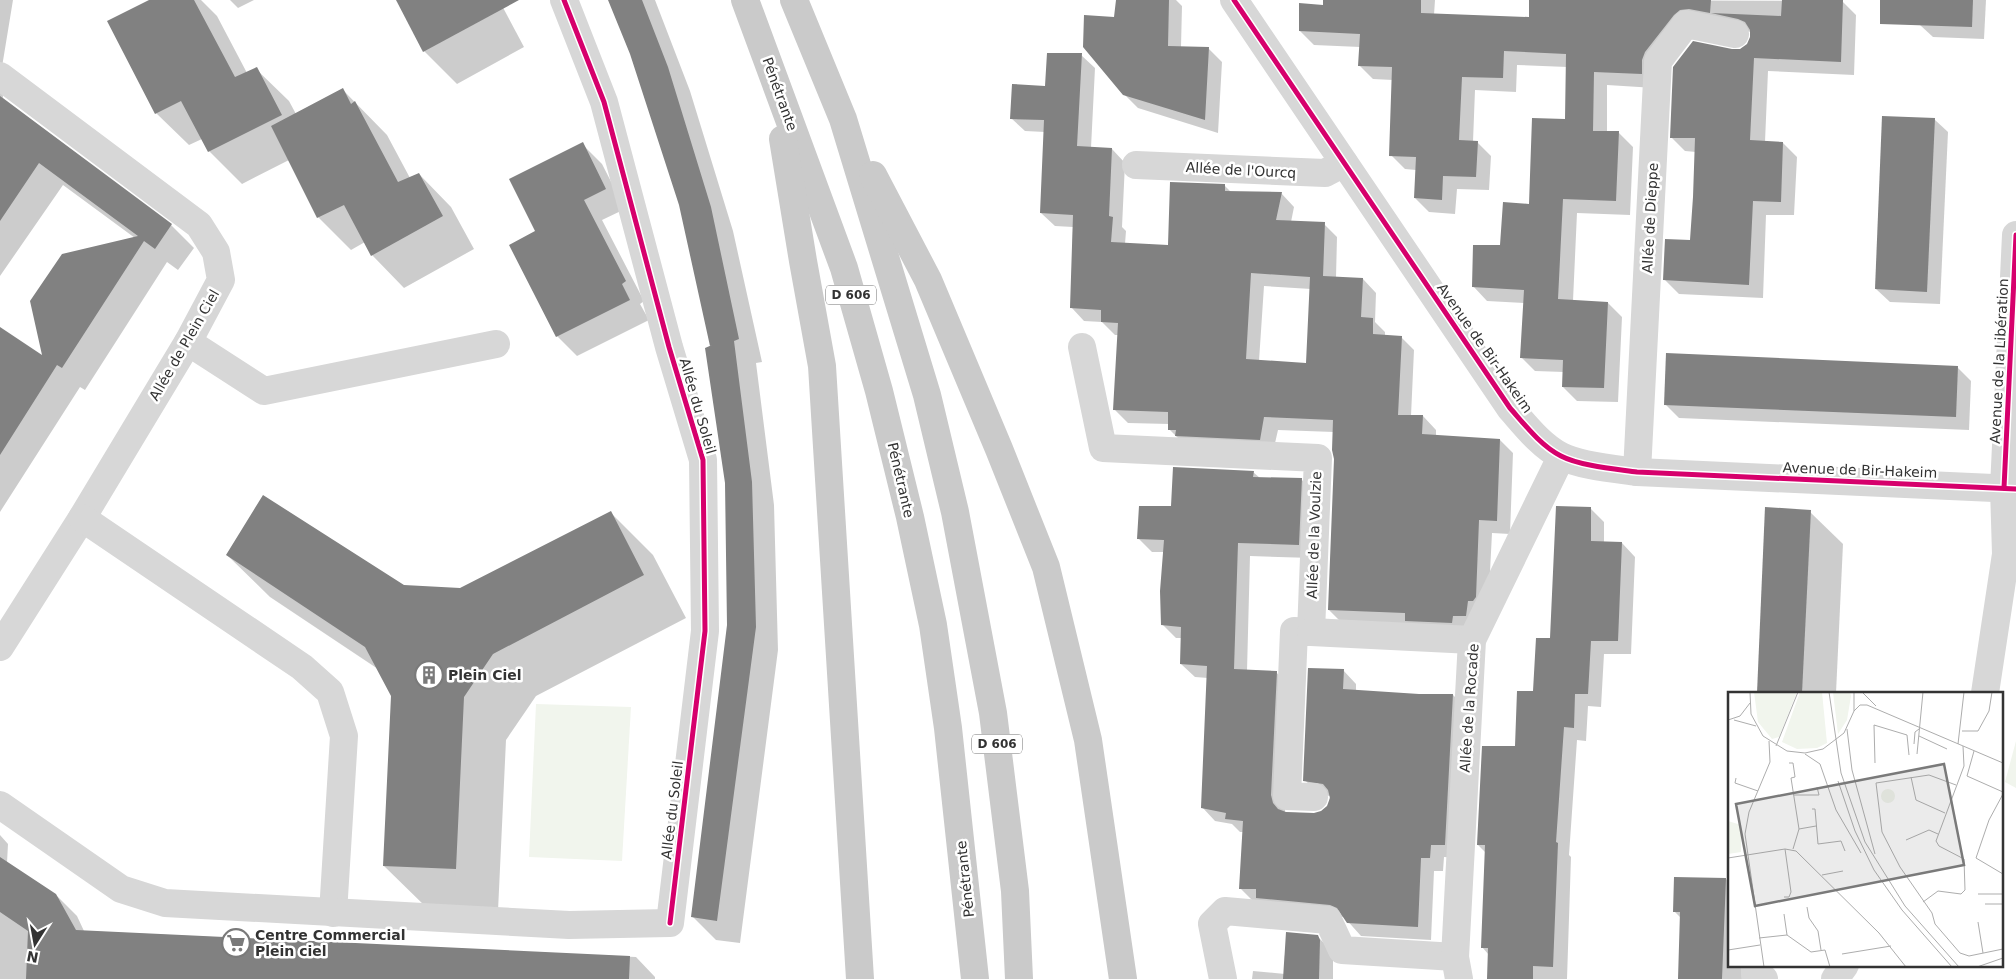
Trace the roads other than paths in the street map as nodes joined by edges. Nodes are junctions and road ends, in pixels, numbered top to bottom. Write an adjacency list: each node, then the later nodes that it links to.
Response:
1 (564, 0): 25 (street, Allée du Soleil)
2 (745, 0): 7 (main road, Pénétrante / D 606)
3 (794, 0): 8 (main road, D 606)
4 (1234, 0): 9 (street, Avenue de Bir-Hakeim)
5 (1735, 34): 16 (street, Allée de Dieppe)
6 (0, 76): 12 (street, Allée de Plein Ciel)
7 (774, 78): 29 (main road); 30 (main road, Pénétrante / D 606)
8 (843, 119): 31 (main road, D 606); 32 (main road)
9 (1344, 163): 10 (street, Allée de l'Ourcq); 15 (street, Avenue de Bir-Hakeim)
10 (1136, 165)
11 (2016, 235): 17 (street, Avenue de la Libération)
12 (188, 342): 13 (street); 18 (street, Allée de Plein Ciel)
13 (496, 344)
14 (1082, 347): 19 (street, Allée de la Voulzie)
15 (1561, 457): 16 (street, Avenue de Bir-Hakeim); 20 (street, Allée de la Rocade)
16 (1637, 472): 17 (street, Avenue de Bir-Hakeim)
17 (2010, 488): 22 (street, Avenue de la Libération)
18 (82, 518): 21 (street, Allée de Plein Ciel); 25 (street)
19 (1310, 632): 20 (street); 23 (street)
20 (1472, 640): 28 (street, Allée de la Rocade)
21 (0, 647)
22 (1984, 692)
23 (1314, 798)
24 (0, 805): 25 (street)
25 (333, 913)
26 (1755, 966): 34 (street)
27 (1844, 966): 35 (street)
28 (1457, 968): 33 (street)
29 (860, 979)
30 (975, 979)
31 (1019, 979)
32 (1122, 979)
33 (1223, 979)
34 (1764, 979)
35 (1836, 979)

